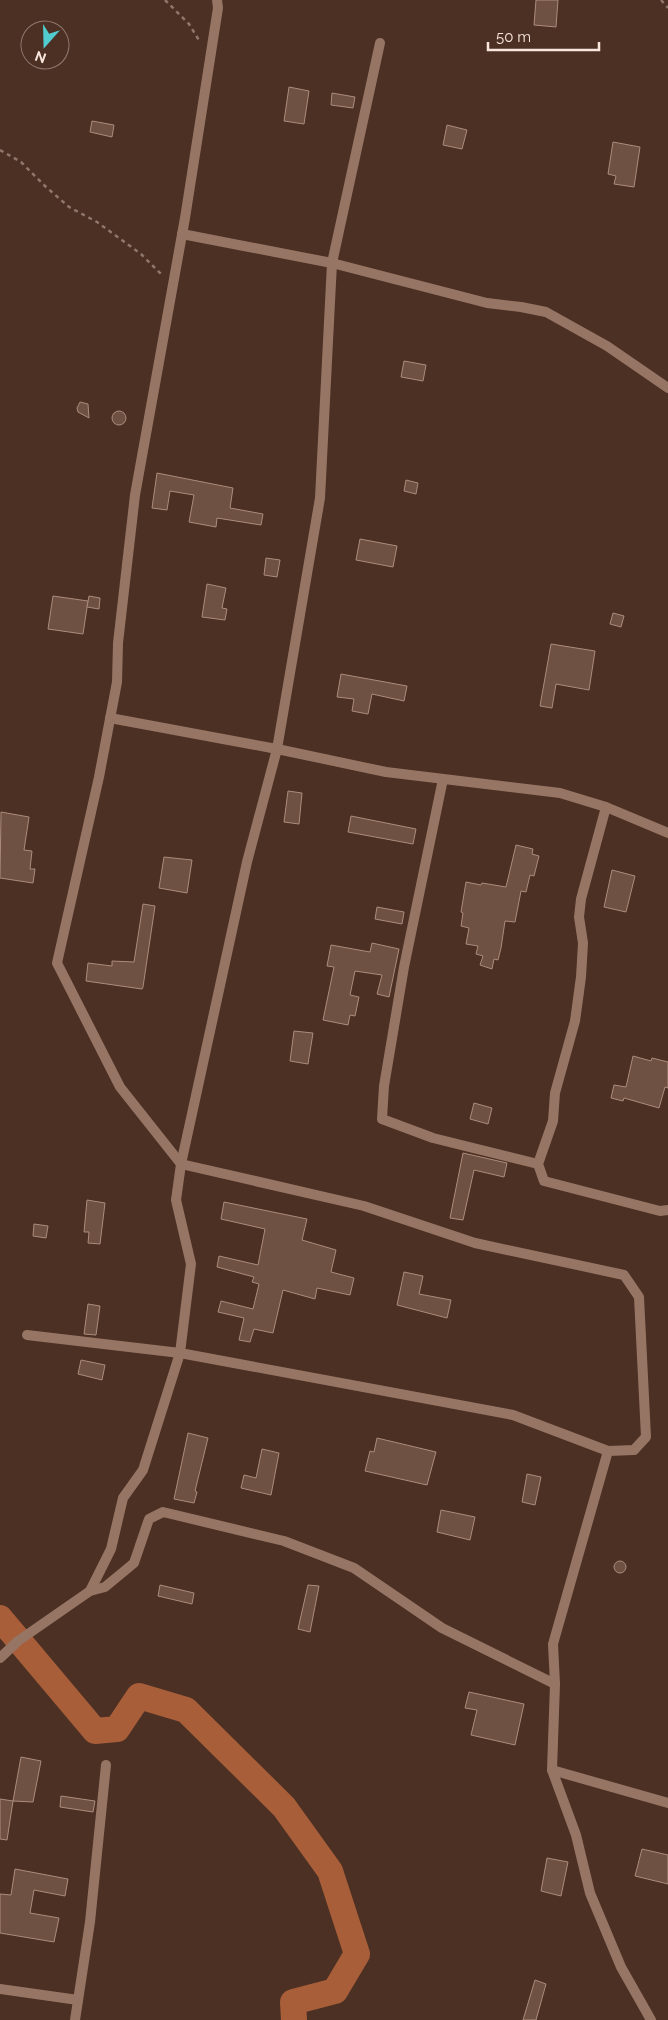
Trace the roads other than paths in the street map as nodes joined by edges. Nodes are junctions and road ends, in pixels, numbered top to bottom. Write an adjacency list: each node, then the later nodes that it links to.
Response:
1 (217, 0): 3 (street)
2 (380, 43): 4 (street)
3 (182, 234): 4 (street); 6 (street)
4 (332, 263): 5 (street); 7 (street)
5 (668, 388)
6 (110, 718): 7 (street); 11 (street)
7 (277, 749): 8 (street); 11 (street)
8 (443, 778): 9 (street); 12 (street)
9 (606, 807): 10 (street); 12 (street)
10 (668, 833)
11 (181, 1164): 15 (street); 16 (street)
12 (538, 1164): 13 (street)
13 (668, 1210)
14 (27, 1335): 15 (street)
15 (180, 1353): 16 (street); 17 (street)
16 (608, 1451): 19 (street)
17 (90, 1590): 18 (street); 19 (street)
18 (0, 1658)
19 (556, 1684): 21 (street)
20 (106, 1765): 24 (street)
21 (552, 1770): 22 (street); 26 (street)
22 (668, 1803)
23 (0, 1989): 24 (street)
24 (78, 2000): 25 (street)
25 (75, 2020)
26 (651, 2020)

